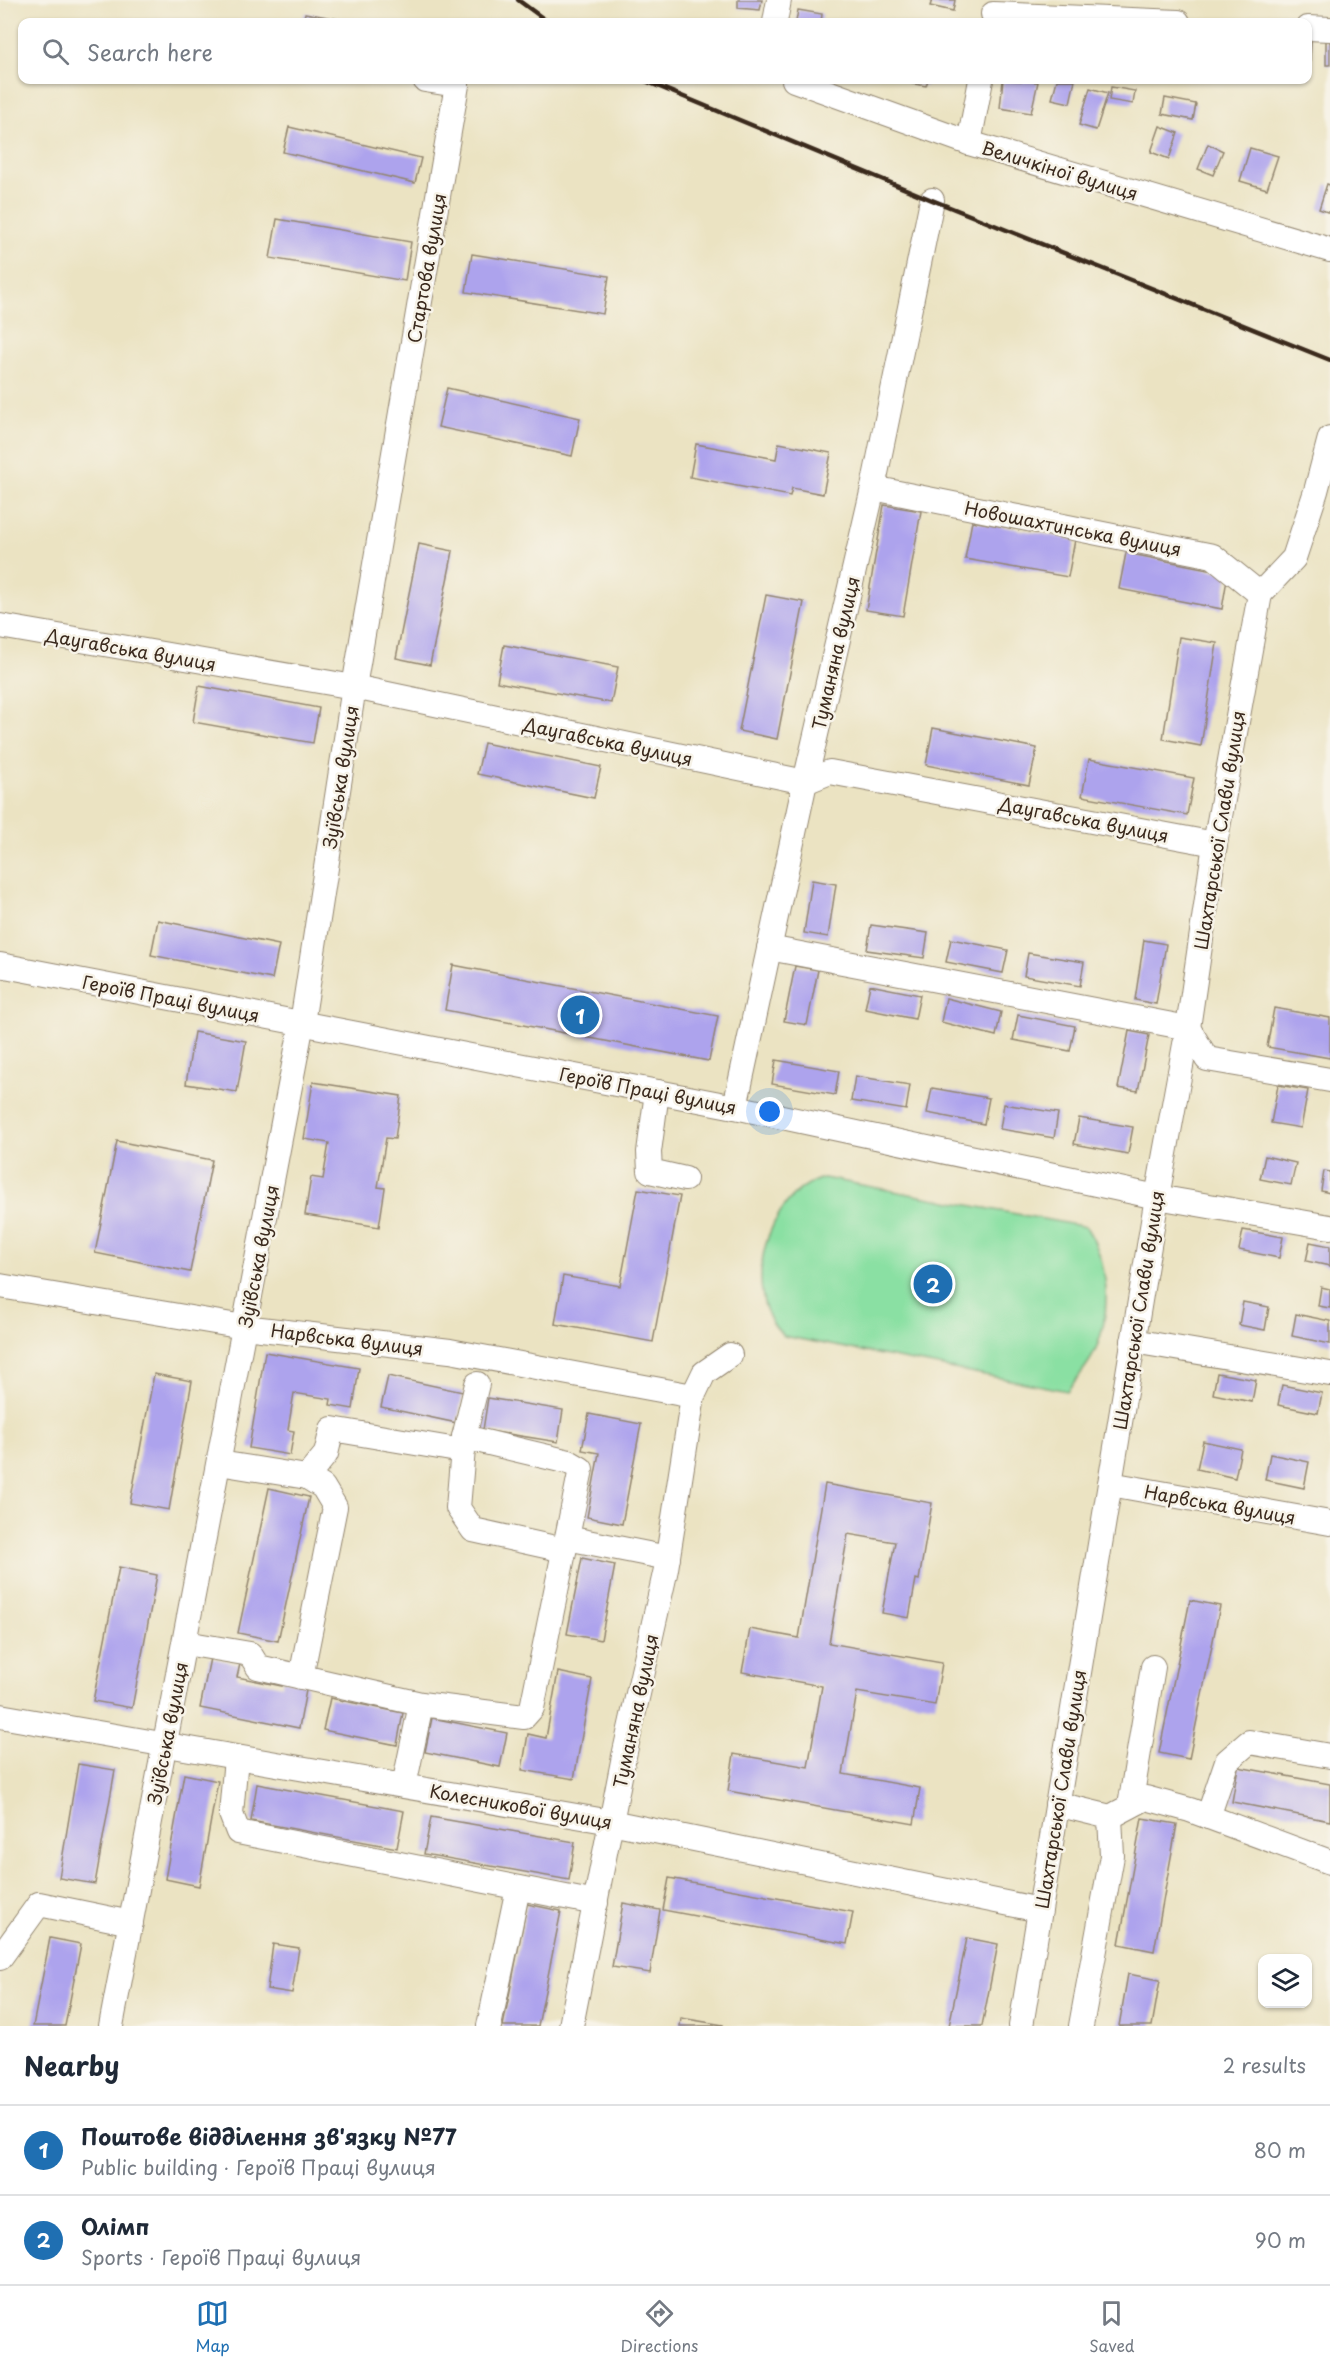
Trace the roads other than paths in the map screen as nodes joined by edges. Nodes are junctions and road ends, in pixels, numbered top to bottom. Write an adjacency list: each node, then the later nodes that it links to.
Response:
1 (779, 0): 3 (street)
2 (993, 12): 4 (street)
3 (776, 18)
4 (1104, 18)
5 (1312, 28): 6 (street)
6 (1330, 29)
7 (446, 84): 14 (street, Стартова вулиця)
8 (805, 84): 10 (street, Величкіної вулиця)
9 (980, 84): 10 (street)
10 (969, 143): 12 (street, Величкіної вулиця)
11 (932, 200): 15 (street, Туманяна вулиця)
12 (1330, 250)
13 (1330, 438): 16 (street)
14 (389, 482): 18 (street, Зуївська вулиця)
15 (873, 488): 16 (street, Новошахтинська вулиця); 19 (street, Туманяна вулиця)
16 (1260, 594): 20 (street, Шахтарської Слави вулиця)
17 (0, 626): 18 (street, Даугавська вулиця)
18 (354, 687): 19 (street, Даугавська вулиця); 23 (street, Зуївська вулиця)
19 (805, 782): 20 (street, Даугавська вулиця); 21 (street, Туманяна вулиця)
20 (1215, 843): 24 (street, Шахтарської Слави вулиця)
21 (769, 948): 24 (street); 27 (street, Туманяна вулиця)
22 (0, 965): 23 (street, Героїв Праці вулиця)
23 (302, 1023): 26 (street, Героїв Праці вулиця); 32 (street, Зуївська вулиця)
24 (1188, 1028): 25 (street); 29 (street, Шахтарської Слави вулиця)
25 (1330, 1080)
26 (657, 1092): 27 (street, Героїв Праці вулиця); 28 (street)
27 (735, 1107): 29 (street, Героїв Праці вулиця)
28 (685, 1179)
29 (1157, 1197): 30 (street, Героїв Праці вулиця); 33 (street, Шахтарської Слави вулиця)
30 (1330, 1227)
31 (0, 1286): 32 (street, Нарвська вулиця)
32 (244, 1327): 37 (street, Нарвська вулиця); 39 (street, Зуївська вулиця)
33 (1133, 1341): 35 (street); 41 (street, Шахтарської Слави вулиця)
34 (730, 1355): 37 (street)
35 (1330, 1374)
36 (477, 1384): 38 (street)
37 (693, 1396): 44 (street, Туманяна вулиця)
38 (464, 1444): 40 (street); 43 (street); 43 (street)
39 (219, 1463): 40 (street); 45 (street, Зуївська вулиця)
40 (307, 1477): 47 (street)
41 (1110, 1484): 42 (street, Нарвська вулиця); 54 (street, Шахтарської Слави вулиця)
42 (1330, 1523)
43 (566, 1544): 44 (street); 48 (street)
44 (668, 1558): 57 (street, Туманяна вулиця)
45 (185, 1643): 47 (street); 50 (street, Зуївська вулиця)
46 (1153, 1667): 55 (street)
47 (301, 1677): 48 (street)
48 (422, 1704): 53 (street)
49 (0, 1716): 50 (street, Колесникової вулиця)
50 (165, 1745): 52 (street, Колесникової вулиця); 62 (street, Зуївська вулиця)
51 (1330, 1756): 56 (street)
52 (236, 1758): 53 (street, Колесникової вулиця); 59 (street)
53 (404, 1786): 57 (street, Колесникової вулиця)
54 (1057, 1804): 55 (street); 61 (street, Шахтарської Слави вулиця)
55 (1120, 1811): 56 (street); 68 (street)
56 (1208, 1817): 58 (street)
57 (612, 1822): 60 (street, Туманяна вулиця); 61 (street, Колесникової вулиця)
58 (1330, 1862)
59 (518, 1888): 60 (street); 65 (street)
60 (596, 1903): 66 (street, Туманяна вулиця)
61 (1040, 1910): 67 (street, Шахтарської Слави вулиця)
62 (130, 1923): 63 (street); 64 (street, Зуївська вулиця)
63 (0, 1958)
64 (111, 2026)
65 (489, 2026)
66 (571, 2026)
67 (1021, 2026)
68 (1081, 2026)

